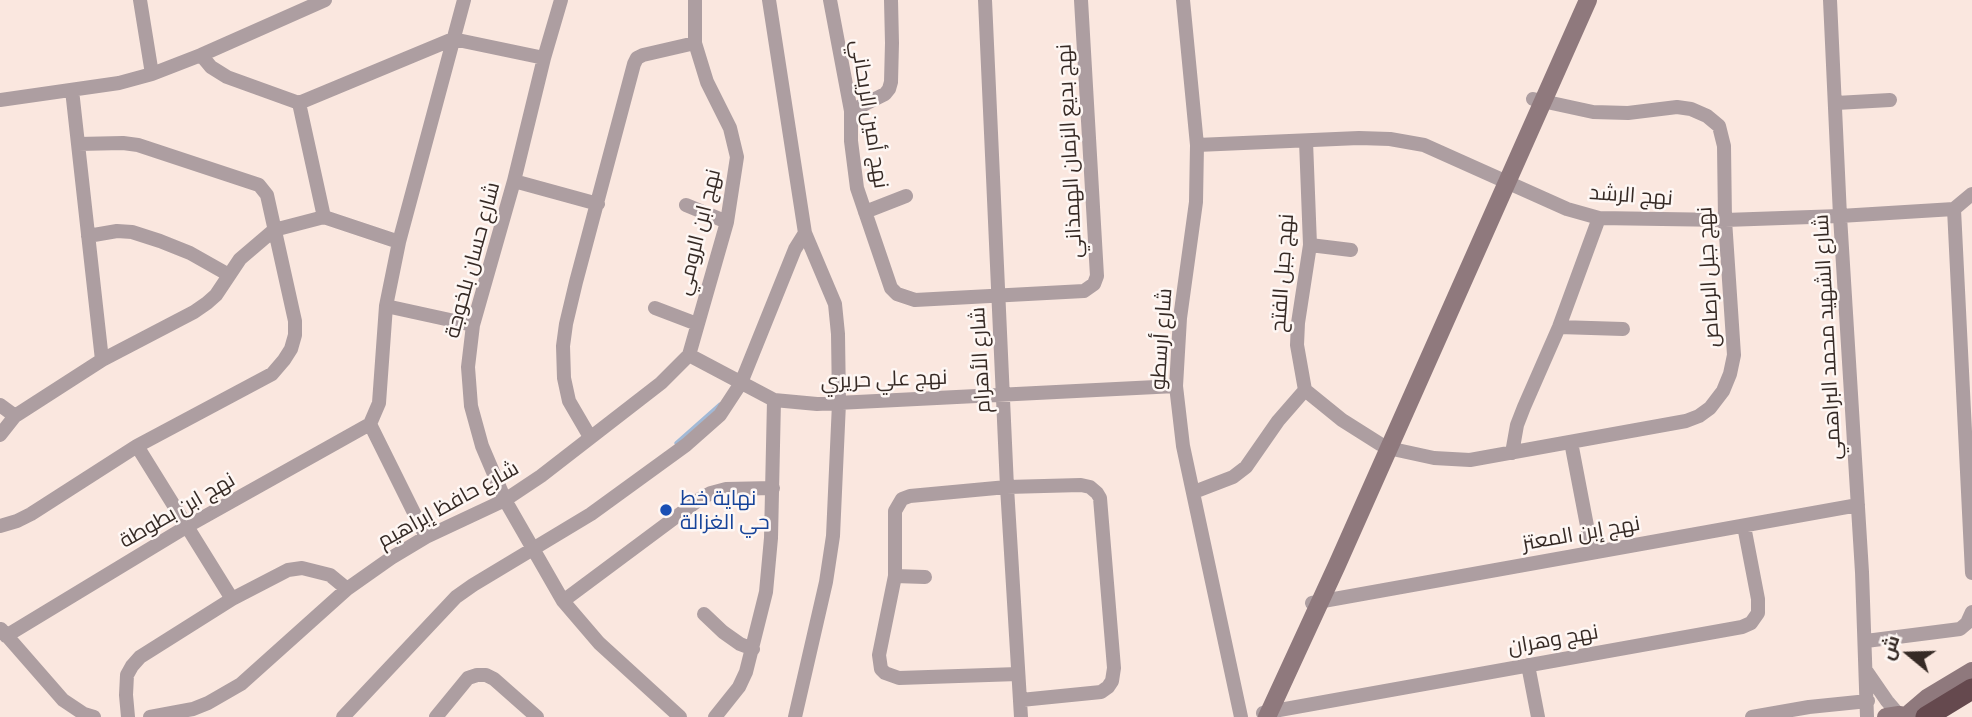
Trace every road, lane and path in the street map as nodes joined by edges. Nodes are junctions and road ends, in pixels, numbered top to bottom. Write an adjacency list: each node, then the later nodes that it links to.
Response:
1 (139, 0): 20 (street)
2 (325, 0): 15 (street)
3 (464, 0): 16 (street)
4 (561, 0): 19 (street, شارع حسان بلخوجة)
5 (695, 0): 17 (street, نهج ابن الرومي)
6 (769, 0): 45 (street)
7 (830, 0): 27 (street, نهج أمين الريحاني)
8 (891, 0): 27 (street)
9 (985, 0): 51 (street, شارع الأهرام)
10 (1081, 0): 51 (street, نهج بديع الزمان الهمذاني)
11 (1183, 0): 30 (street, شارع أرسطو)
12 (1575, 0): 23 (street)
13 (1588, 0): 23 (street)
14 (1830, 0): 26 (street, شارع الشهيد محمد البراهمي)
15 (300, 6): 18 (street)
16 (453, 39): 19 (street); 25 (street); 47 (street)
17 (695, 43): 35 (street); 43 (street, نهج ابن الرومي)
18 (201, 55): 20 (street); 25 (street)
19 (544, 58): 31 (street, شارع حسان بلخوجة)
20 (152, 74): 21 (street)
21 (72, 90): 22 (street); 29 (street)
22 (0, 100)
23 (1539, 100): 32 (street); 42 (street, نهج جبل الرصاص)
24 (1890, 100): 26 (street)
25 (299, 103): 40 (street)
26 (1836, 103): 39 (street, شارع الشهيد محمد البراهمي)
27 (851, 111): 38 (street, نهج أمين الريحاني)
28 (1306, 141): 30 (street, نهج الرشد); 32 (street, نهج الرشد); 48 (street, نهج جبل الفتح)
29 (78, 144): 44 (street); 46 (street)
30 (1197, 145): 61 (street, شارع أرسطو)
31 (514, 181): 35 (street); 55 (street, شارع حسان بلخوجة)
32 (1504, 181): 41 (street, نهج الرشد); 74 (street)
33 (1972, 194): 37 (street)
34 (906, 196): 38 (street)
35 (598, 204): 71 (street)
36 (686, 205): 43 (street)
37 (1954, 209): 39 (street, نهج الرشد); 69 (street)
38 (865, 212): 51 (street, نهج أمين الريحاني)
39 (1840, 216): 42 (street, نهج الرشد); 80 (street, شارع الشهيد محمد البراهمي)
40 (324, 217): 44 (street); 47 (street)
41 (1599, 218): 42 (street, نهج الرشد); 56 (street)
42 (1725, 220): 72 (street, نهج جبل الرصاص)
43 (727, 222): 54 (street, نهج ابن الرومي)
44 (274, 230): 50 (street); 73 (street)
45 (805, 233): 60 (street); 65 (street)
46 (88, 236): 50 (street); 59 (street)
47 (399, 242): 52 (street)
48 (1310, 245): 49 (street); 62 (street, نهج جبل الفتح)
49 (1352, 250)
50 (229, 275): 59 (street)
51 (998, 296): 63 (street, شارع الأهرام)
52 (386, 306): 55 (street); 68 (street)
53 (655, 309): 54 (street)
54 (697, 324): 58 (street, نهج ابن الرومي)
55 (473, 325): 79 (street, شارع حسان بلخوجة)
56 (1559, 327): 57 (street); 75 (street)
57 (1623, 329)
58 (690, 355): 60 (street, نهج علي حريري); 71 (street, شارع حافظ إبراهيم)
59 (102, 360): 67 (street)
60 (741, 383): 64 (street, نهج علي حريري); 85 (street)
61 (1176, 386): 63 (street, نهج علي حريري); 78 (street, شارع أرسطو)
62 (1306, 390): 74 (street); 78 (street)
63 (1002, 395): 65 (street, نهج علي حريري); 76 (street, شارع الأهرام)
64 (774, 400): 65 (street, نهج علي حريري); 77 (street)
65 (839, 403): 116 (street)
66 (0, 405): 67 (street)
67 (15, 416): 70 (street)
68 (370, 424): 83 (street, نهج ابن بطوطة); 84 (street)
69 (1969, 429): 87 (street)
70 (0, 435)
71 (590, 437): 79 (street, شارع حافظ إبراهيم)
72 (1571, 442): 75 (street, نهج جبل الرصاص); 86 (street)
73 (137, 446): 81 (street); 83 (street)
74 (1384, 446): 75 (street, نهج جبل الرصاص); 93 (street)
75 (1512, 453)
76 (1007, 487): 88 (street); 102 (street, شارع الأهرام); 104 (street)
77 (773, 488): 92 (street); 98 (street)
78 (1194, 492): 118 (street, شارع أرسطو)
79 (505, 500): 84 (street, شارع حافظ إبراهيم); 85 (street, شارع حسان بلخوجة)
80 (1858, 505): 82 (street, نهج إبن المعتز); 97 (street, شارع الشهيد محمد البراهمي)
81 (0, 526)
82 (1744, 526): 86 (street, نهج إبن المعتز); 99 (street, نهج وهران)
83 (186, 527): 91 (street); 96 (street, نهج ابن بطوطة)
84 (426, 537): 90 (street, شارع حافظ إبراهيم)
85 (534, 549): 92 (street, شارع حسان بلخوجة); 111 (street)
86 (1592, 552): 93 (street, نهج إبن المعتز)
87 (1972, 573)
88 (895, 576): 89 (street); 102 (street)
89 (925, 577)
90 (347, 589): 91 (street); 110 (street, شارع حافظ إبراهيم)
91 (232, 599): 109 (street)
92 (564, 601): 114 (street, شارع حسان بلخوجة)
93 (1315, 603): 106 (street)
94 (1972, 612): 97 (street)
95 (704, 614): 98 (street)
96 (3, 632): 108 (street)
97 (1866, 641): 100 (street, شارع الشهيد محمد البراهمي)
98 (753, 649): 115 (street)
99 (1528, 665): 106 (street, نهج وهران); 119 (street)
100 (1867, 671): 105 (street, شارع الشهيد محمد البراهمي); 107 (street)
101 (1972, 671): 107 (street)
102 (1018, 674): 104 (street, شارع الأهرام)
103 (1972, 689): 107 (highway)
104 (1021, 700): 117 (street, شارع الأهرام)
105 (1868, 701): 120 (street); 121 (street, شارع الشهيد محمد البراهمي)
106 (1265, 715)
107 (1906, 716)
108 (94, 717)
109 (128, 717)
110 (150, 717)
111 (343, 717)
112 (436, 717): 113 (street)
113 (537, 717)
114 (680, 717)
115 (715, 717)
116 (795, 717)
117 (1021, 717)
118 (1241, 717)
119 (1538, 717)
120 (1752, 717)
121 (1867, 717)

